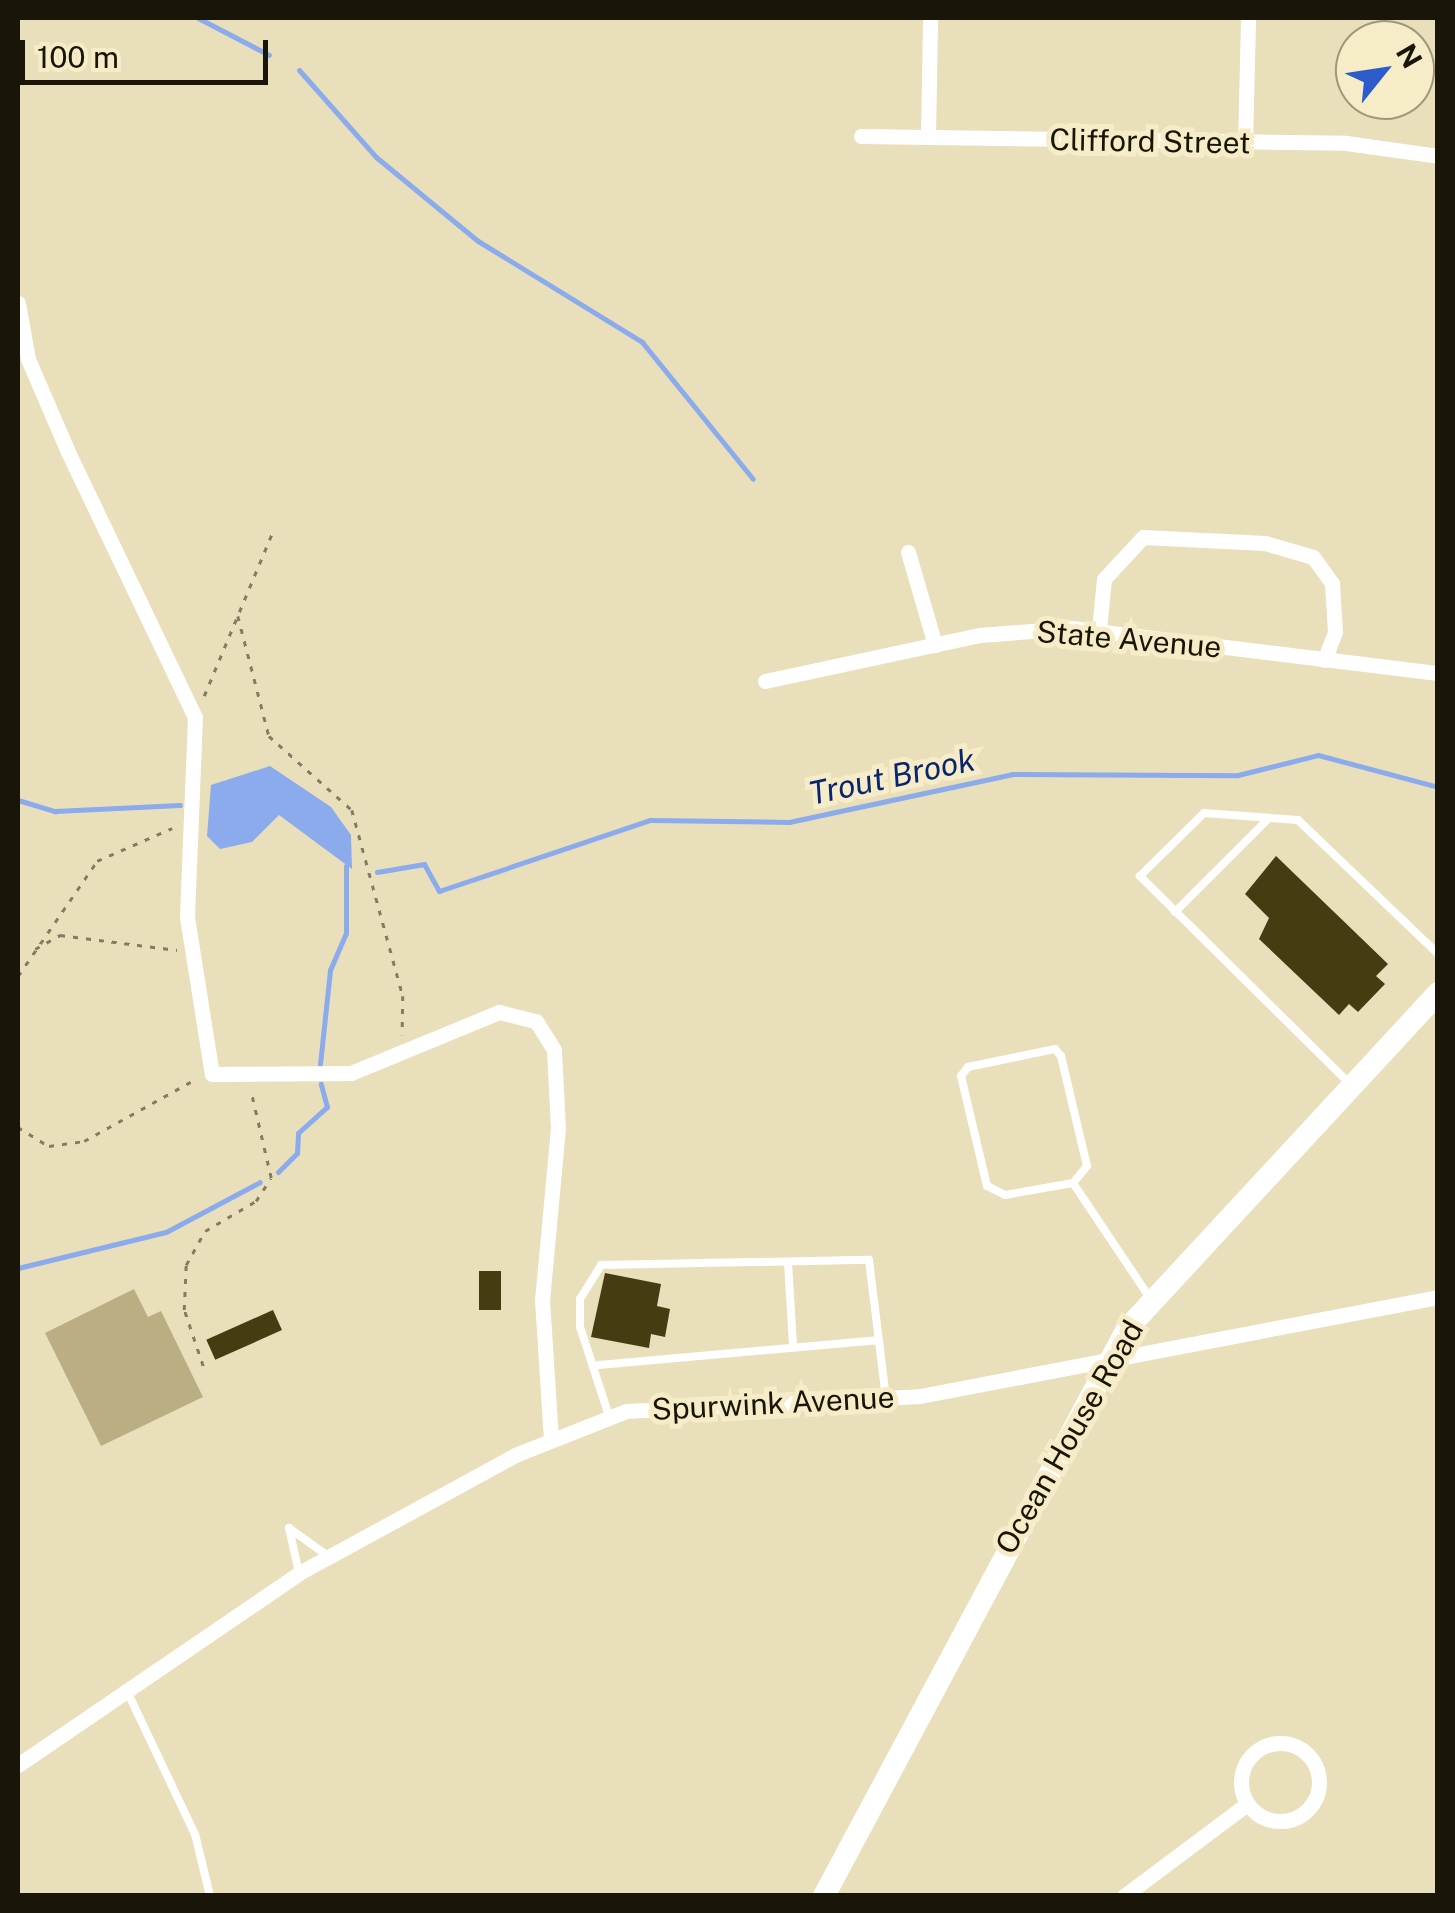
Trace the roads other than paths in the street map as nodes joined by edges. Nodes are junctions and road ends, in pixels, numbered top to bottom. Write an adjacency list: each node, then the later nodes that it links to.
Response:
1 (930, 18): 4 (street)
2 (1248, 18): 5 (street)
3 (861, 136): 4 (street, Clifford Street)
4 (928, 138): 5 (street, Clifford Street)
5 (1245, 144): 6 (street, Clifford Street)
6 (1438, 156)
7 (18, 303): 29 (street)
8 (908, 552): 10 (street)
9 (1098, 630): 10 (street, State Avenue); 11 (street, State Avenue); 11 (street)
10 (935, 645): 13 (street, State Avenue)
11 (1324, 660): 12 (street, State Avenue)
12 (1438, 672)
13 (765, 681)
14 (1269, 818): 15 (lane); 15 (lane); 16 (lane)
15 (1175, 912): 18 (lane)
16 (1438, 954)
17 (1438, 992): 18 (main road, Ocean House Road)
18 (1349, 1084): 22 (main road, Ocean House Road)
19 (1073, 1182): 19 (lane); 22 (lane)
20 (788, 1262): 23 (lane); 24 (lane); 26 (lane)
21 (1438, 1297): 25 (street, Spurwink Avenue)
22 (1150, 1298): 25 (main road, Ocean House Road)
23 (877, 1340): 24 (lane); 27 (lane)
24 (793, 1344): 26 (lane)
25 (1110, 1358): 27 (street, Spurwink Avenue); 36 (main road, Ocean House Road)
26 (599, 1365): 28 (lane)
27 (886, 1398): 28 (street, Spurwink Avenue)
28 (609, 1417): 29 (street, Spurwink Avenue)
29 (551, 1438): 30 (street, Spurwink Avenue)
30 (328, 1556): 31 (street, Spurwink Avenue); 31 (lane)
31 (299, 1573): 32 (street, Spurwink Avenue)
32 (126, 1689): 33 (street, Spurwink Avenue); 35 (lane)
33 (18, 1766)
34 (1247, 1804): 34 (street); 37 (street)
35 (210, 1896)
36 (824, 1896)
37 (1124, 1896)

